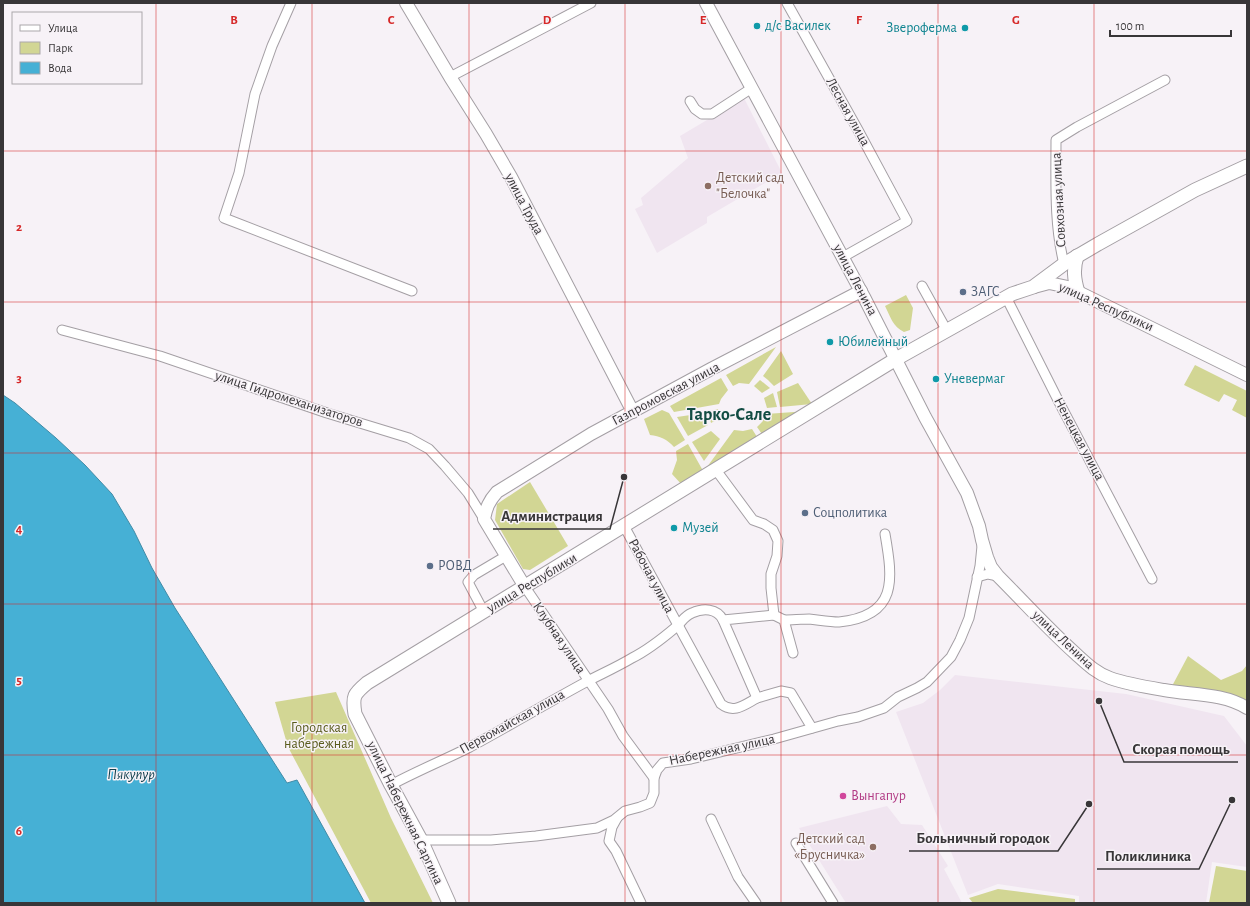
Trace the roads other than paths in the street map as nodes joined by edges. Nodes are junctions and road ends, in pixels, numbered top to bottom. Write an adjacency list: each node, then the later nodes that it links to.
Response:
1 (291, 3): 16 (street)
2 (406, 3): 6 (street, улица Труда)
3 (591, 3): 6 (street)
4 (706, 3): 8 (street, улица Ленина)
5 (787, 3): 12 (street, Лесная улица)
6 (450, 77): 24 (street, улица Труда)
7 (1165, 80): 13 (street, Совхозная улица)
8 (752, 88): 9 (street); 12 (street, улица Ленина)
9 (690, 101)
10 (1247, 166): 11 (main road, Совхозная улица)
11 (1077, 256): 13 (main road, Совхозная улица); 18 (main road)
12 (842, 257): 17 (street, улица Ленина)
13 (1064, 264): 15 (main road, Совхозная улица)
14 (922, 286): 21 (street)
15 (1033, 287): 18 (street, улица Республики); 19 (main road, улица Республики)
16 (412, 291)
17 (861, 291): 22 (street, улица Ленина); 24 (street, Газпромовская улица)
18 (1078, 292): 23 (street, улица Республики)
19 (1006, 297): 21 (main road, улица Республики); 35 (street, Ненецкая улица)
20 (62, 330): 27 (street, улица Гидромеханизаторов)
21 (947, 331): 22 (main road, улица Республики)
22 (896, 359): 25 (main road, улица Республики); 31 (street, улица Ленина)
23 (1247, 374)
24 (633, 412): 26 (street, Газпромовская улица)
25 (716, 470): 29 (main road, улица Республики); 38 (street)
26 (497, 492): 27 (street, Газпромовская улица); 28 (street)
27 (474, 502): 28 (street, улица Гидромеханизаторов)
28 (484, 519): 32 (street, Клубная улица)
29 (624, 526): 36 (main road, улица Республики); 41 (street, Рабочая улица)
30 (885, 534): 40 (street)
31 (982, 540): 33 (street, улица Ленина); 34 (street, улица Ленина)
32 (506, 556): 36 (street, Клубная улица); 37 (street)
33 (998, 576): 34 (street); 46 (street, улица Ленина)
34 (977, 577): 47 (street, улица Ленина)
35 (1152, 579)
36 (525, 587): 37 (main road, улица Республики); 43 (street, Клубная улица)
37 (484, 612): 45 (main road, улица Республики)
38 (774, 615): 39 (street); 40 (street)
39 (723, 620): 41 (street, Первомайская улица); 44 (street)
40 (784, 620): 42 (street)
41 (678, 626): 43 (street, Первомайская улица); 44 (street, Рабочая улица)
42 (793, 652)
43 (588, 681): 48 (street, Клубная улица); 49 (street, Первомайская улица)
44 (757, 698): 47 (street, Рабочая улица)
45 (353, 701): 49 (main road, улица Набережная Саргина)
46 (1247, 708)
47 (812, 728): 48 (street, Набережная улица)
48 (654, 778): 50 (street, Набережная улица)
49 (391, 785): 53 (main road, улица Набережная Саргина)
50 (618, 817): 52 (street, Набережная улица); 54 (street)
51 (711, 819): 58 (street)
52 (597, 828): 53 (street, Набережная улица); 54 (street)
53 (421, 840): 56 (main road, улица Набережная Саргина)
54 (609, 840): 57 (street)
55 (796, 843): 59 (street)
56 (449, 903)
57 (641, 903)
58 (756, 903)
59 (833, 903)

